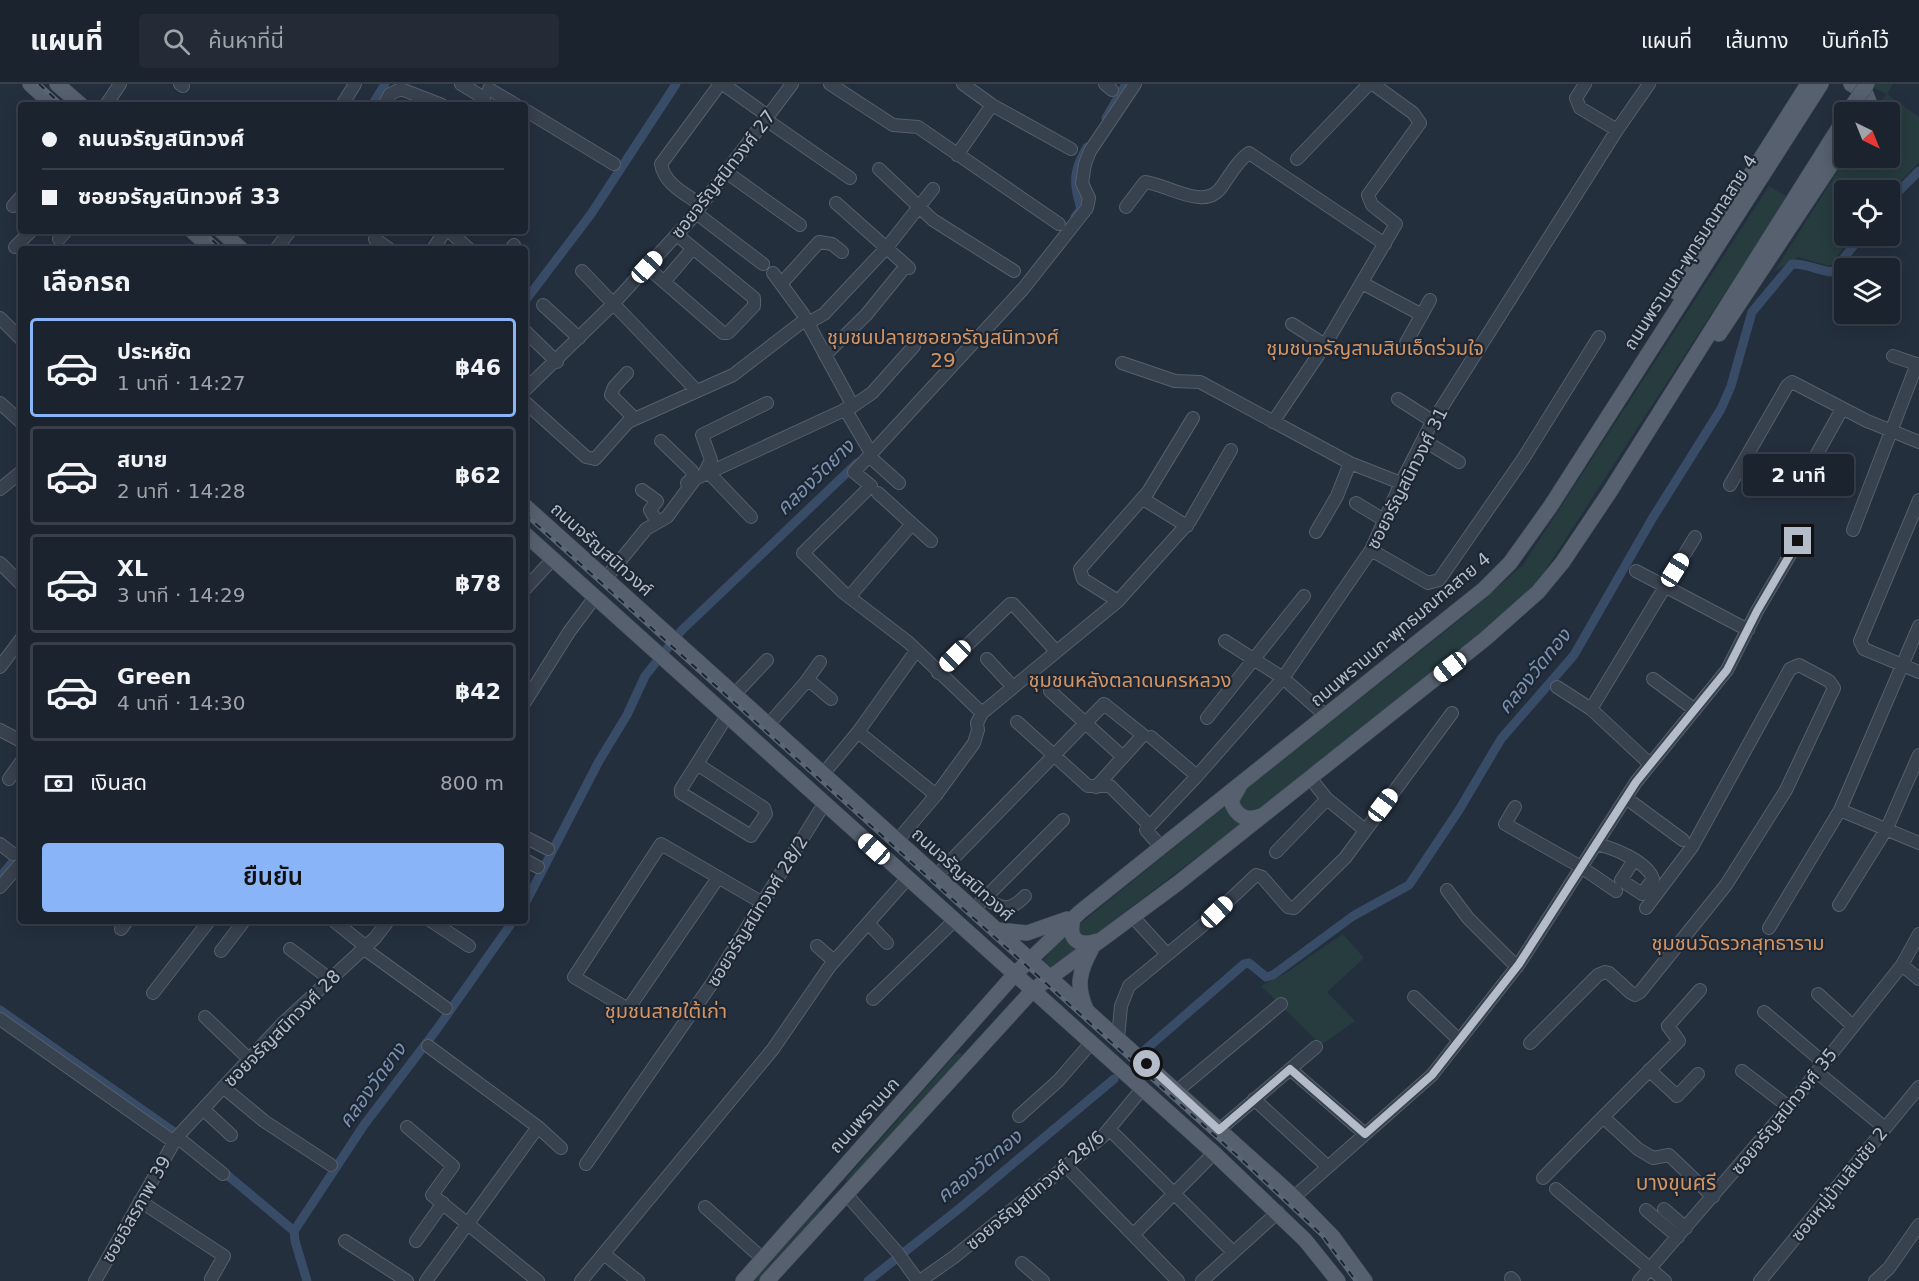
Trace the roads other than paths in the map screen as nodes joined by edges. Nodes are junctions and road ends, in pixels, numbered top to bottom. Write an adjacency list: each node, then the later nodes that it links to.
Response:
1 (30, 84): 20 (main road)
2 (57, 84): 21 (main road)
3 (120, 84): 22 (street)
4 (355, 84): 23 (street)
5 (461, 84): 19 (street)
6 (722, 84): 31 (street); 46 (street)
7 (792, 84): 31 (street, ซอยจรัญสนิทวงศ์ 27)
8 (830, 84): 35 (street)
9 (963, 84): 29 (street)
10 (1135, 84): 112 (street)
11 (1368, 84): 36 (street)
12 (1373, 84): 56 (street)
13 (1585, 84): 32 (street)
14 (1808, 84): 93 (main road)
15 (1821, 84): 93 (main road, ถนนพรานนก-พุทธมณฑลสาย 4)
16 (1851, 84): 28 (main road)
17 (1867, 84): 27 (main road, bridge)
18 (1646, 85): 32 (street, ซอยจรัญสนิทวงศ์ 31)
19 (486, 94): 26 (street)
20 (50, 102)
21 (78, 102)
22 (108, 102)
23 (344, 102)
24 (386, 102): 25 (street)
25 (434, 102)
26 (508, 102)
27 (1855, 102)
28 (1870, 102)
29 (992, 105): 34 (street); 35 (street)
30 (528, 113): 38 (street)
31 (767, 118): 40 (street, ซอยจรัญสนิทวงศ์ 27); 41 (street)
32 (1617, 130): 106 (street, ซอยจรัญสนิทวงศ์ 31)
33 (1834, 135): 101 (main road)
34 (1071, 148)
35 (957, 155): 47 (street)
36 (1298, 159)
37 (1834, 161): 101 (main road)
38 (614, 164)
39 (879, 169): 44 (street)
40 (726, 172): 46 (street, ซอยจรัญสนิทวงศ์ 27); 48 (street)
41 (850, 178)
42 (933, 189): 44 (street)
43 (836, 203): 64 (street)
44 (919, 207): 64 (street); 68 (street)
45 (1126, 207): 56 (street)
46 (699, 209): 54 (street, ซอยจรัญสนิทวงศ์ 27); 66 (street)
47 (1059, 224)
48 (800, 225)
49 (28, 234): 62 (street)
50 (195, 234): 57 (main road)
51 (224, 234): 58 (main road)
52 (445, 234): 60 (street)
53 (451, 234): 61 (street)
54 (677, 235): 63 (street); 67 (street, ซอยจรัญสนิทวงศ์ 27)
55 (375, 239): 59 (street)
56 (1384, 244): 71 (street)
57 (209, 246)
58 (238, 246)
59 (386, 246)
60 (435, 246)
61 (465, 246)
62 (15, 247)
63 (693, 248): 70 (street); 70 (street)
64 (887, 248): 77 (street); 86 (street)
65 (842, 252): 77 (street)
66 (763, 264)
67 (647, 267): 70 (street); 73 (street, ซอยจรัญสนิทวงศ์ 27)
68 (1014, 271)
69 (582, 272): 73 (street)
70 (664, 282)
71 (1362, 283): 75 (street); 84 (street)
72 (1430, 300): 75 (street)
73 (614, 304): 82 (street, ซอยจรัญสนิทวงศ์ 27); 94 (street)
74 (543, 306): 82 (street)
75 (1422, 315): 83 (street)
76 (0, 318): 80 (street)
77 (807, 321): 86 (street); 94 (street)
78 (1292, 324): 84 (street)
79 (528, 334): 88 (street)
80 (18, 336)
81 (1599, 337): 139 (street)
82 (579, 338): 88 (street, ซอยจรัญสนิทวงศ์ 27)
83 (1406, 343)
84 (1325, 345): 105 (street)
85 (914, 346): 99 (street)
86 (825, 355): 99 (street)
87 (1893, 356): 90 (street)
88 (557, 362): 92 (street, ซอยจรัญสนิทวงศ์ 27)
89 (1122, 363): 105 (street)
90 (1918, 364): 107 (street)
91 (627, 373): 104 (street)
92 (528, 387)
93 (1623, 390): 180 (main road, ถนนพรานนก-พุทธมณฑลสาย 4)
94 (697, 391): 104 (street)
95 (1398, 399): 106 (street)
96 (0, 403): 103 (street)
97 (767, 403): 116 (street)
98 (528, 405): 104 (street)
99 (849, 408): 112 (street); 116 (street)
100 (1842, 409): 107 (street); 113 (street); 113 (street)
101 (1659, 414): 198 (main road)
102 (1193, 418): 124 (street)
103 (18, 419)
104 (635, 419)
105 (1273, 422): 115 (street)
106 (1434, 422): 108 (street, ซอยจรัญสนิทวงศ์ 31)
107 (1893, 432): 110 (street); 133 (street)
108 (1423, 440): 114 (street); 119 (street, ซอยจรัญสนิทวงศ์ 31)
109 (661, 441): 129 (street)
110 (1919, 442)
111 (1231, 450): 132 (street)
112 (869, 451): 118 (street); 123 (street)
113 (1745, 459): 121 (street)
114 (1460, 462)
115 (1350, 463): 119 (street); 134 (street)
116 (706, 473): 128 (street); 129 (street)
117 (18, 474): 120 (street)
118 (899, 483)
119 (1401, 483): 130 (street, ซอยจรัญสนิทวงศ์ 31)
120 (2, 484)
121 (1730, 486)
122 (642, 490): 129 (street)
123 (874, 490): 131 (street); 149 (street)
124 (1143, 499): 132 (street); 150 (street)
125 (1919, 500): 161 (street)
126 (1356, 503): 130 (street)
127 (528, 509): 143 (main road, ถนนจรัญสนิทวงศ์)
128 (751, 517)
129 (656, 520): 143 (street)
130 (1384, 520): 139 (street, ซอยจรัญสนิทวงศ์ 31)
131 (912, 524): 137 (street); 149 (street)
132 (1187, 526): 150 (street)
133 (1853, 530)
134 (1316, 532)
135 (528, 537): 140 (main road, ถนนจรัญสนิทวงศ์)
136 (1695, 537): 146 (street)
137 (931, 541)
138 (1798, 541): 152 (street)
139 (1371, 549): 165 (street, ซอยจรัญสนิทวงศ์ 31)
140 (553, 559): 145 (street); 148 (main road, ถนนจรัญสนิทวงศ์)
141 (0, 563): 144 (street)
142 (1636, 571): 146 (street)
143 (606, 578): 171 (main road, ถนนจรัญสนิทวงศ์)
144 (18, 581)
145 (528, 586)
146 (1665, 586): 152 (street); 175 (street)
147 (1304, 596): 159 (street)
148 (595, 597): 172 (street); 174 (main road, ถนนจรัญสนิทวงศ์)
149 (849, 597): 155 (street)
150 (1118, 601): 156 (street)
151 (1919, 626): 161 (street)
152 (1748, 630): 176 (street)
153 (1225, 641): 159 (street)
154 (18, 643): 162 (street)
155 (916, 651): 164 (street); 186 (street)
156 (1056, 651): 164 (street); 168 (street)
157 (987, 659): 168 (street)
158 (767, 660): 171 (street)
159 (1254, 661): 165 (street); 181 (street)
160 (820, 662): 167 (street)
161 (1903, 665): 163 (street); 207 (street)
162 (0, 667)
163 (1919, 672)
164 (938, 673): 177 (street)
165 (1283, 678): 180 (street); 197 (street, ซอยจรัญสนิทวงศ์ 31)
166 (1653, 679): 176 (street)
167 (805, 683): 173 (street); 184 (street)
168 (1013, 687): 177 (street)
169 (1557, 687): 175 (street)
170 (1050, 690): 183 (street)
171 (731, 691): 184 (main road, ถนนจรัญสนิทวงศ์); 189 (main road)
172 (528, 697)
173 (831, 699)
174 (713, 704): 179 (main road, ถนนจรัญสนิทวงศ์); 189 (main road)
175 (1591, 709): 194 (street)
176 (1695, 710): 194 (street)
177 (982, 713): 202 (street)
178 (1452, 713): 212 (street)
179 (727, 716): 193 (street); 205 (main road, ถนนจรัญสนิทวงศ์)
180 (1326, 716): 200 (main road, ถนนพรานนก-พุทธมณฑลสาย 4)
181 (1207, 718)
182 (1017, 722): 191 (street)
183 (1085, 722): 191 (street); 192 (street); 192 (street)
184 (769, 724): 196 (main road, ถนนจรัญสนิทวงศ์)
185 (0, 730): 188 (street)
186 (858, 732): 196 (street); 202 (street)
187 (1151, 737): 197 (street)
188 (18, 739)
189 (785, 754): 235 (main road, ถนนจรัญสนิทวงศ์)
190 (1919, 754): 211 (street)
191 (1055, 755): 201 (street); 227 (street)
192 (1123, 757): 201 (street)
193 (697, 764): 193 (street)
194 (1650, 764): 203 (street)
195 (18, 766): 199 (street)
196 (824, 773): 215 (main road, ถนนจรัญสนิทวงศ์)
197 (1197, 776): 210 (street, ซอยจรัญสนิทวงศ์ 31)
198 (1310, 778): 204 (street); 208 (main road)
199 (9, 779)
200 (1242, 783): 208 (main road); 219 (main road, ถนนพรานนก-พุทธมณฑลสาย 4)
201 (1096, 787): 210 (street)
202 (936, 795): 215 (street)
203 (1626, 798): 214 (street); 218 (street)
204 (1327, 799): 212 (street); 221 (street)
205 (824, 804): 229 (main road, ถนนจรัญสนิทวงศ์); 236 (street, ซอยจรัญสนิทวงศ์ 28/2)
206 (1515, 807): 226 (street)
207 (1840, 810): 211 (street); 249 (street)
208 (1264, 815): 241 (main road)
209 (1063, 820): 234 (street)
210 (1150, 826): 219 (street)
211 (1887, 828): 216 (street); 237 (street)
212 (1365, 830): 259 (street)
213 (528, 839): 220 (street)
214 (1683, 840)
215 (897, 841): 227 (main road, ถนนจรัญสนิทวงศ์)
216 (1919, 843)
217 (0, 844): 222 (street)
218 (1596, 844): 223 (street); 226 (street)
219 (1161, 847): 240 (main road, ถนนพรานนก-พุทธมณฑลสาย 4)
220 (548, 849)
221 (1276, 852)
222 (17, 858): 230 (street)
223 (1634, 860)
224 (528, 862): 225 (street)
225 (538, 867)
226 (1581, 867): 232 (street); 263 (street)
227 (936, 876): 238 (main road, ถนนจรัญสนิทวงศ์)
228 (718, 878): 228 (street); 236 (street)
229 (907, 879): 242 (main road, ถนนจรัญสนิทวงศ์); 243 (street)
230 (0, 887)
231 (1447, 890): 263 (street)
232 (1616, 891)
233 (1025, 896): 234 (street)
234 (986, 898): 238 (street)
235 (947, 899)
236 (761, 902): 312 (street, ซอยจรัญสนิทวงศ์ 28/2)
237 (1839, 905)
238 (970, 906): 242 (main road); 250 (main road, ถนนจรัญสนิทวงศ์)
239 (1646, 908): 284 (street)
240 (1075, 917): 250 (main road); 253 (main road); 260 (main road, ถนนพรานนก-พุทธมณฑลสาย 4)
241 (1133, 917): 253 (main road); 259 (street)
242 (952, 920): 264 (main road, ถนนจรัญสนิทวงศ์); 273 (street)
243 (868, 923): 252 (street); 261 (street)
244 (207, 924): 270 (street)
245 (242, 924): 258 (street)
246 (337, 924): 256 (street)
247 (385, 924): 256 (street, ซอยจรัญสนิทวงศ์ 28)
248 (436, 924): 254 (street)
249 (1769, 928)
250 (997, 930): 260 (main road, ถนนจรัญสนิทวงศ์)
251 (1919, 934): 262 (street, ซอยจรัญสนิทวงศ์ 35)
252 (887, 943)
253 (1097, 943): 265 (main road); 276 (main road)
254 (469, 946)
255 (817, 946): 261 (street)
256 (364, 947): 267 (street, ซอยจรัญสนิทวงศ์ 28); 275 (street)
257 (290, 949): 267 (street)
258 (221, 951)
259 (1166, 953): 283 (street)
260 (1030, 960): 264 (main road, ถนนพรานนก-พุทธมณฑลสาย 4); 265 (main road, ถนนจรัญสนิทวงศ์)
261 (834, 961): 336 (street)
262 (1902, 965): 266 (street); 281 (street, ซอยจรัญสนิทวงศ์ 35)
263 (1516, 967): 282 (street)
264 (1014, 975): 269 (main road, ถนนจรัญสนิทวงศ์); 337 (main road, ถนนพรานนก)
265 (1050, 978): 269 (main road); 276 (main road, ถนนจรัญสนิทวงศ์)
266 (1919, 978)
267 (330, 979): 287 (street, ซอยจรัญสนิทวงศ์ 28)
268 (1700, 990): 290 (street)
269 (1032, 991): 283 (main road, ถนนจรัญสนิทวงศ์); 319 (main road)
270 (153, 993)
271 (1818, 994): 281 (street)
272 (1414, 997): 282 (street)
273 (873, 999)
274 (1281, 1004): 296 (street)
275 (446, 1008)
276 (1087, 1010): 280 (main road, ถนนจรัญสนิทวงศ์)
277 (1764, 1012): 288 (street)
278 (205, 1017): 287 (street)
279 (0, 1019): 309 (street)
280 (1099, 1021): 283 (main road, ถนนจรัญสนิทวงศ์); 283 (main road)
281 (1853, 1026): 288 (street, ซอยจรัญสนิทวงศ์ 35)
282 (1459, 1040): 307 (street)
283 (1102, 1041): 295 (main road, ถนนจรัญสนิทวงศ์); 296 (main road, ถนนจรัญสนิทวงศ์); 300 (street); 354 (main road, ถนนจรัญสนิทวงศ์); 355 (main road, ถนนจรัญสนิทวงศ์)
284 (1530, 1043)
285 (428, 1046): 303 (street)
286 (1316, 1047): 289 (street)
287 (249, 1059): 293 (street, ซอยจรัญสนิทวงศ์ 28)
288 (1820, 1068): 298 (street, ซอยจรัญสนิทวงศ์ 35); 304 (street)
289 (1290, 1069): 297 (street); 307 (street)
290 (1649, 1070): 292 (street); 301 (street)
291 (1742, 1071): 298 (street)
292 (1698, 1074)
293 (223, 1087): 299 (street, ซอยจรัญสนิทวงศ์ 28); 313 (street)
294 (1919, 1087): 304 (street, ซอยหมู่บ้านสินชัย 2)
295 (1142, 1089): 305 (street, ซอยจรัญสนิทวงศ์ 28/6); 311 (main road, ถนนจรัญสนิทวงศ์)
296 (1177, 1091): 306 (main road, ถนนจรัญสนิทวงศ์)
297 (1254, 1100): 306 (street); 315 (street)
298 (1789, 1107): 322 (street, ซอยจรัญสนิทวงศ์ 35)
299 (203, 1109): 308 (street); 309 (street, ซอยจรัญสนิทวงศ์ 28)
300 (1019, 1116)
301 (1603, 1117): 317 (street); 322 (street)
302 (407, 1127): 324 (street)
303 (538, 1127): 310 (street); 329 (street)
304 (1885, 1128): 358 (street, ซอยหมู่บ้านสินชัย 2)
305 (1109, 1129): 314 (street, ซอยจรัญสนิทวงศ์ 28/6); 320 (street)
306 (1219, 1130): 321 (main road, ถนนจรัญสนิทวงศ์)
307 (1365, 1134): 315 (street)
308 (231, 1135)
309 (177, 1137): 316 (street); 323 (street, ซอยอิสรภาพ 39)
310 (561, 1148)
311 (1214, 1153): 320 (street); 328 (main road, ถนนจรัญสนิทวงศ์)
312 (586, 1164)
313 (331, 1165)
314 (1066, 1166): 332 (street); 349 (street, ซอยจรัญสนิทวงศ์ 28/6)
315 (1328, 1167): 321 (street)
316 (223, 1174)
317 (1543, 1178)
318 (1556, 1189): 339 (street)
319 (846, 1194): 348 (main road); 349 (street)
320 (1175, 1194): 332 (street); 335 (street)
321 (1294, 1197): 355 (main road, ถนนจรัญสนิทวงศ์)
322 (1713, 1197): 331 (street, ซอยจรัญสนิทวงศ์ 35)
323 (140, 1201): 340 (street); 341 (street, ซอยอิสรภาพ 39)
324 (443, 1203): 329 (street); 334 (street)
325 (705, 1207): 337 (street)
326 (1664, 1209): 331 (street)
327 (1646, 1210): 331 (street)
328 (1278, 1212): 335 (street); 353 (main road, ถนนจรัญสนิทวงศ์)
329 (467, 1222): 343 (street); 344 (street)
330 (1919, 1225): 359 (street)
331 (1682, 1232): 339 (street, ซอยจรัญสนิทวงศ์ 35)
332 (1133, 1235): 351 (street)
333 (345, 1241): 342 (street)
334 (416, 1241)
335 (1233, 1252): 352 (street)
336 (604, 1254): 345 (street); 346 (street)
337 (763, 1259): 347 (main road, ถนนพรานนก)
338 (1022, 1263): 350 (street)
339 (1650, 1268): 356 (street, ซอยจรัญสนิทวงศ์ 35); 357 (street)
340 (211, 1279)
341 (95, 1281)
342 (407, 1281)
343 (426, 1281)
344 (538, 1281)
345 (581, 1281)
346 (638, 1281)
347 (743, 1281)
348 (767, 1281)
349 (919, 1281)
350 (1043, 1281)
351 (1178, 1281)
352 (1202, 1281)
353 (1338, 1281)
354 (1345, 1281)
355 (1363, 1281)
356 (1639, 1281)
357 (1665, 1281)
358 (1760, 1281)
359 (1875, 1281)

